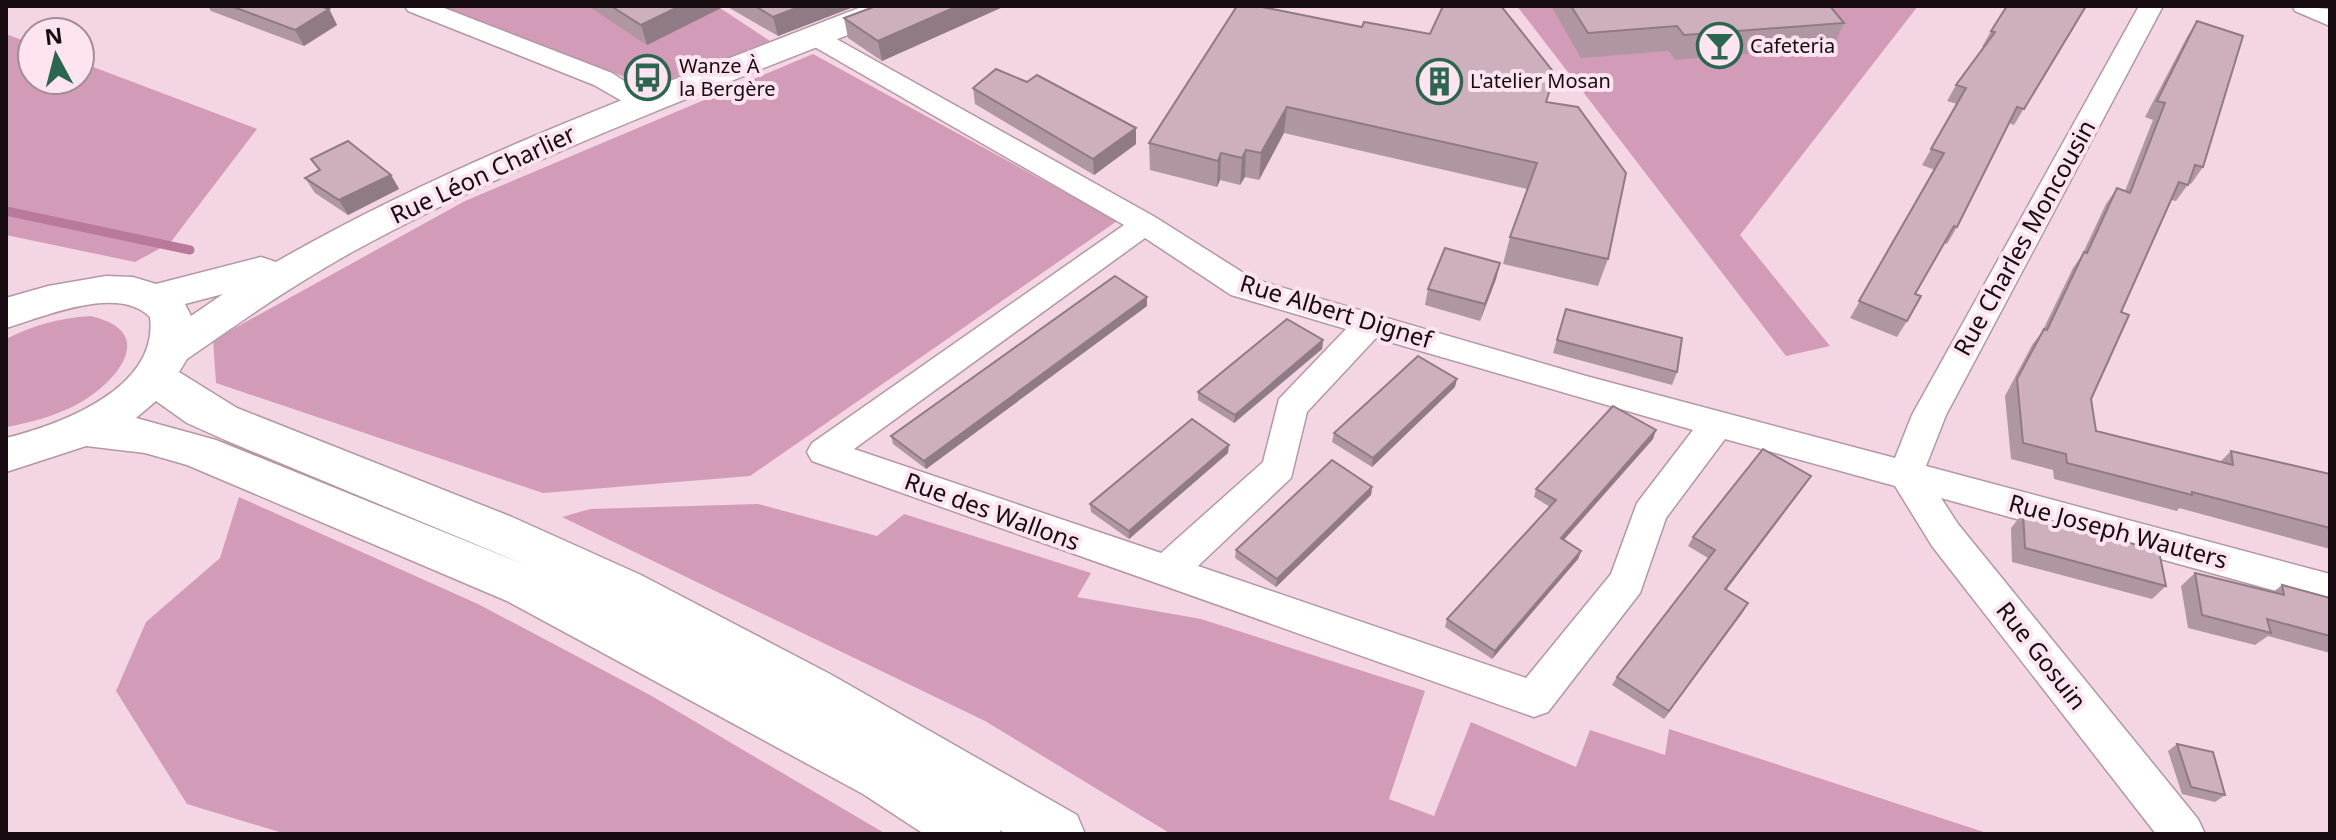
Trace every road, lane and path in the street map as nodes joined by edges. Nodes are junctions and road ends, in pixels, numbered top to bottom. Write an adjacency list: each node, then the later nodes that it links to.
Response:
1 (417, 6): 7 (street)
2 (892, 6): 6 (main road, Rue Léon Charlier)
3 (2151, 6): 17 (street, Rue Charles Moncousin)
4 (2304, 6): 5 (street)
5 (2330, 19)
6 (815, 37): 7 (main road, Rue Léon Charlier); 8 (street, Rue Albert Dignef)
7 (643, 102): 9 (main road, Rue Léon Charlier)
8 (1145, 224): 12 (street, Rue Albert Dignef); 18 (street, Rue des Wallons)
9 (325, 251): 10 (main road, Rue Léon Charlier); 13 (main road, Rue Léon Charlier)
10 (152, 299): 11 (main road); 13 (main road)
11 (8, 311)
12 (1370, 324): 14 (street, Rue Albert Dignef); 18 (street)
13 (162, 362): 15 (main road, Rue Léon Charlier); 21 (main road)
14 (1718, 422): 17 (street, Rue Albert Dignef); 18 (street, Rue des Wallons)
15 (83, 429): 16 (main road, Rue Léon Charlier); 20 (main road)
16 (14, 459)
17 (1906, 473): 19 (street, Rue Joseph Wauters); 22 (street, Rue Gosuin)
18 (1165, 573)
19 (2330, 590)
20 (973, 834)
21 (1057, 834)
22 (2183, 834)

